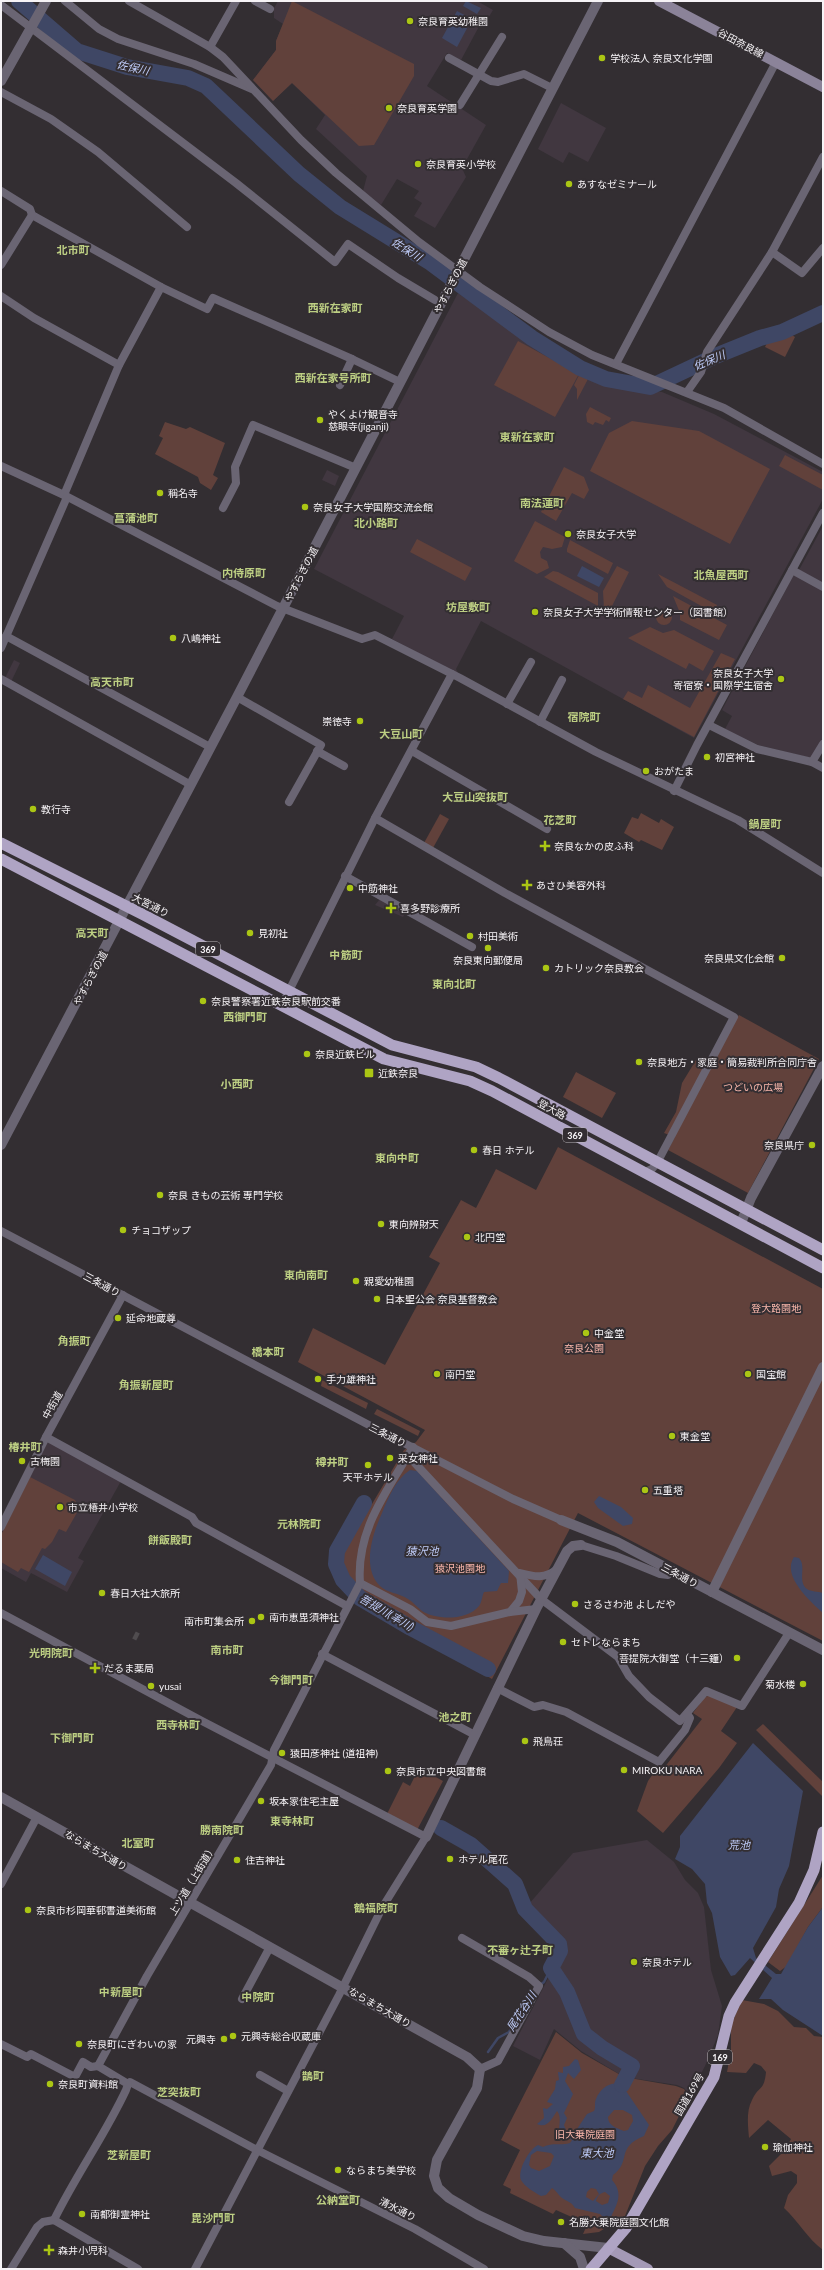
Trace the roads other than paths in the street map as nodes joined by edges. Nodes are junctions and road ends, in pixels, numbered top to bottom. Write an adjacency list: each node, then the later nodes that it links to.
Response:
1 (46, 1): 10 (street)
2 (65, 1): 19 (street)
3 (129, 1): 12 (street)
4 (236, 1): 12 (street)
5 (256, 1): 9 (street)
6 (598, 1): 18 (street, やすらぎの道)
7 (659, 1): 14 (main road, 谷田奈良線)
8 (1, 5): 10 (street)
9 (270, 10)
10 (32, 27): 16 (street); 32 (street)
11 (502, 37): 15 (street)
12 (210, 47): 19 (street)
13 (449, 58): 15 (street)
14 (776, 62): 17 (main road, 谷田奈良線); 34 (street)
15 (479, 74): 18 (street); 21 (street)
16 (1, 81)
17 (823, 87)
18 (552, 88): 29 (street, やすらぎの道)
19 (254, 90): 29 (street)
20 (1, 92): 25 (street)
21 (460, 105)
22 (823, 157): 27 (street)
23 (1, 191): 24 (street)
24 (32, 215): 28 (street); 30 (street)
25 (187, 227)
26 (823, 248): 27 (street)
27 (772, 252): 38 (street)
28 (1, 265)
29 (458, 273): 34 (street); 36 (street, やすらぎの道)
30 (161, 287): 33 (street); 35 (street)
31 (1, 296): 35 (street)
32 (435, 300)
33 (352, 359): 36 (street); 37 (street)
34 (616, 364): 38 (street)
35 (119, 365): 42 (street)
36 (400, 382): 41 (street, やすらぎの道)
37 (340, 385)
38 (687, 392): 39 (street)
39 (823, 464)
40 (1, 466): 42 (street)
41 (356, 468): 43 (street); 47 (street, やすらぎの道)
42 (66, 496): 47 (street); 48 (street)
43 (223, 508)
44 (823, 513): 45 (street)
45 (792, 570): 46 (street); 57 (street)
46 (823, 587)
47 (284, 608): 51 (street); 54 (street, やすらぎの道)
48 (6, 636): 49 (street); 59 (street)
49 (1, 648)
50 (531, 662): 55 (street)
51 (452, 674): 55 (street); 61 (street)
52 (1, 679): 65 (street)
53 (562, 680): 56 (street)
54 (238, 697): 59 (street, やすらぎの道); 60 (street)
55 (507, 704): 56 (street)
56 (540, 722): 66 (street)
57 (709, 725): 62 (street); 66 (street)
58 (823, 744): 62 (street)
59 (210, 747): 65 (street, やすらぎの道)
60 (317, 751): 63 (street); 67 (street)
61 (412, 751): 68 (street); 69 (street)
62 (812, 762): 64 (street)
63 (344, 766)
64 (823, 768)
65 (191, 785): 74 (street, やすらぎの道)
66 (674, 791): 72 (street)
67 (289, 802)
68 (375, 818): 73 (street); 83 (street)
69 (546, 829)
70 (1, 843): 74 (highway, 大宮通り / 369)
71 (1, 859): 75 (highway, 369)
72 (823, 873)
73 (345, 876): 76 (street); 77 (street)
74 (128, 907): 75 (street, やすらぎの道); 77 (highway, 大宮通り / 369)
75 (119, 921): 78 (highway, 369); 82 (street, やすらぎの道)
76 (472, 947)
77 (288, 992): 78 (street); 80 (highway, 登大路 / 369)
78 (282, 1005): 81 (highway, 登大路 / 369)
79 (822, 1069): 85 (street)
80 (499, 1078): 81 (highway); 83 (highway, 登大路 / 369)
81 (492, 1091): 84 (highway, 登大路 / 369)
82 (1, 1145)
83 (657, 1163): 84 (street); 85 (highway, 登大路 / 369)
84 (645, 1172): 86 (highway, 登大路 / 369)
85 (747, 1210): 86 (street); 88 (highway, 登大路 / 369)
86 (740, 1223): 89 (highway, 登大路 / 369)
87 (1, 1231): 90 (street, 三条通り)
88 (823, 1250)
89 (823, 1268)
90 (123, 1295): 92 (street, 中街道); 93 (street, 三条通り)
91 (823, 1367): 101 (street)
92 (46, 1437): 95 (street, 中街道); 103 (street)
93 (412, 1447): 94 (street, 三条通り); 99 (street); 100 (street, 上ツ道（上街道）)
94 (561, 1520): 98 (street, 三条通り)
95 (2, 1524)
96 (581, 1545): 97 (street); 98 (street)
97 (558, 1568): 99 (street); 102 (street)
98 (673, 1572): 101 (street, 三条通り)
99 (520, 1574): 102 (street); 105 (street)
100 (360, 1584): 103 (street, 上ツ道（上街道）); 105 (street)
101 (712, 1592): 107 (street, 三条通り)
102 (542, 1599): 104 (street); 111 (street)
103 (347, 1606): 109 (street, 上ツ道（上街道）)
104 (536, 1609): 105 (street); 110 (street)
105 (510, 1612)
106 (1, 1613): 113 (street)
107 (789, 1633): 108 (street, 三条通り); 111 (street)
108 (823, 1650)
109 (322, 1654): 112 (street); 113 (street, 上ツ道（上街道）)
110 (497, 1688): 111 (street); 112 (street)
111 (687, 1714)
112 (474, 1735): 117 (street)
113 (272, 1758): 117 (street); 119 (street, 上ツ道（上街道）)
114 (1, 1797): 115 (street, ならまち大通り)
115 (37, 1817): 118 (street); 119 (street, ならまち大通り)
116 (823, 1832): 133 (highway, 国道169号 / 169)
117 (426, 1837): 122 (street)
118 (1, 1884)
119 (190, 1904): 121 (street, ならまち大通り); 125 (street, 上ツ道（上街道）)
120 (462, 1938): 126 (street)
121 (270, 1947): 122 (street, ならまち大通り); 123 (street)
122 (344, 1987): 126 (street, ならまち大通り); 129 (street)
123 (242, 1999)
124 (1, 2044): 125 (street)
125 (98, 2066): 128 (street)
126 (480, 2069): 132 (street)
127 (260, 2075): 129 (street)
128 (128, 2084): 130 (street, 清水通り); 131 (street)
129 (288, 2091): 130 (street)
130 (257, 2150): 136 (street); 137 (street, 清水通り)
131 (54, 2220): 134 (street); 135 (street)
132 (564, 2243): 133 (street); 138 (street)
133 (608, 2248): 139 (highway, 国道169号 / 169); 140 (main road)
134 (11, 2269)
135 (138, 2269)
136 (195, 2269)
137 (484, 2269)
138 (584, 2269)
139 (591, 2269)
140 (648, 2269)

